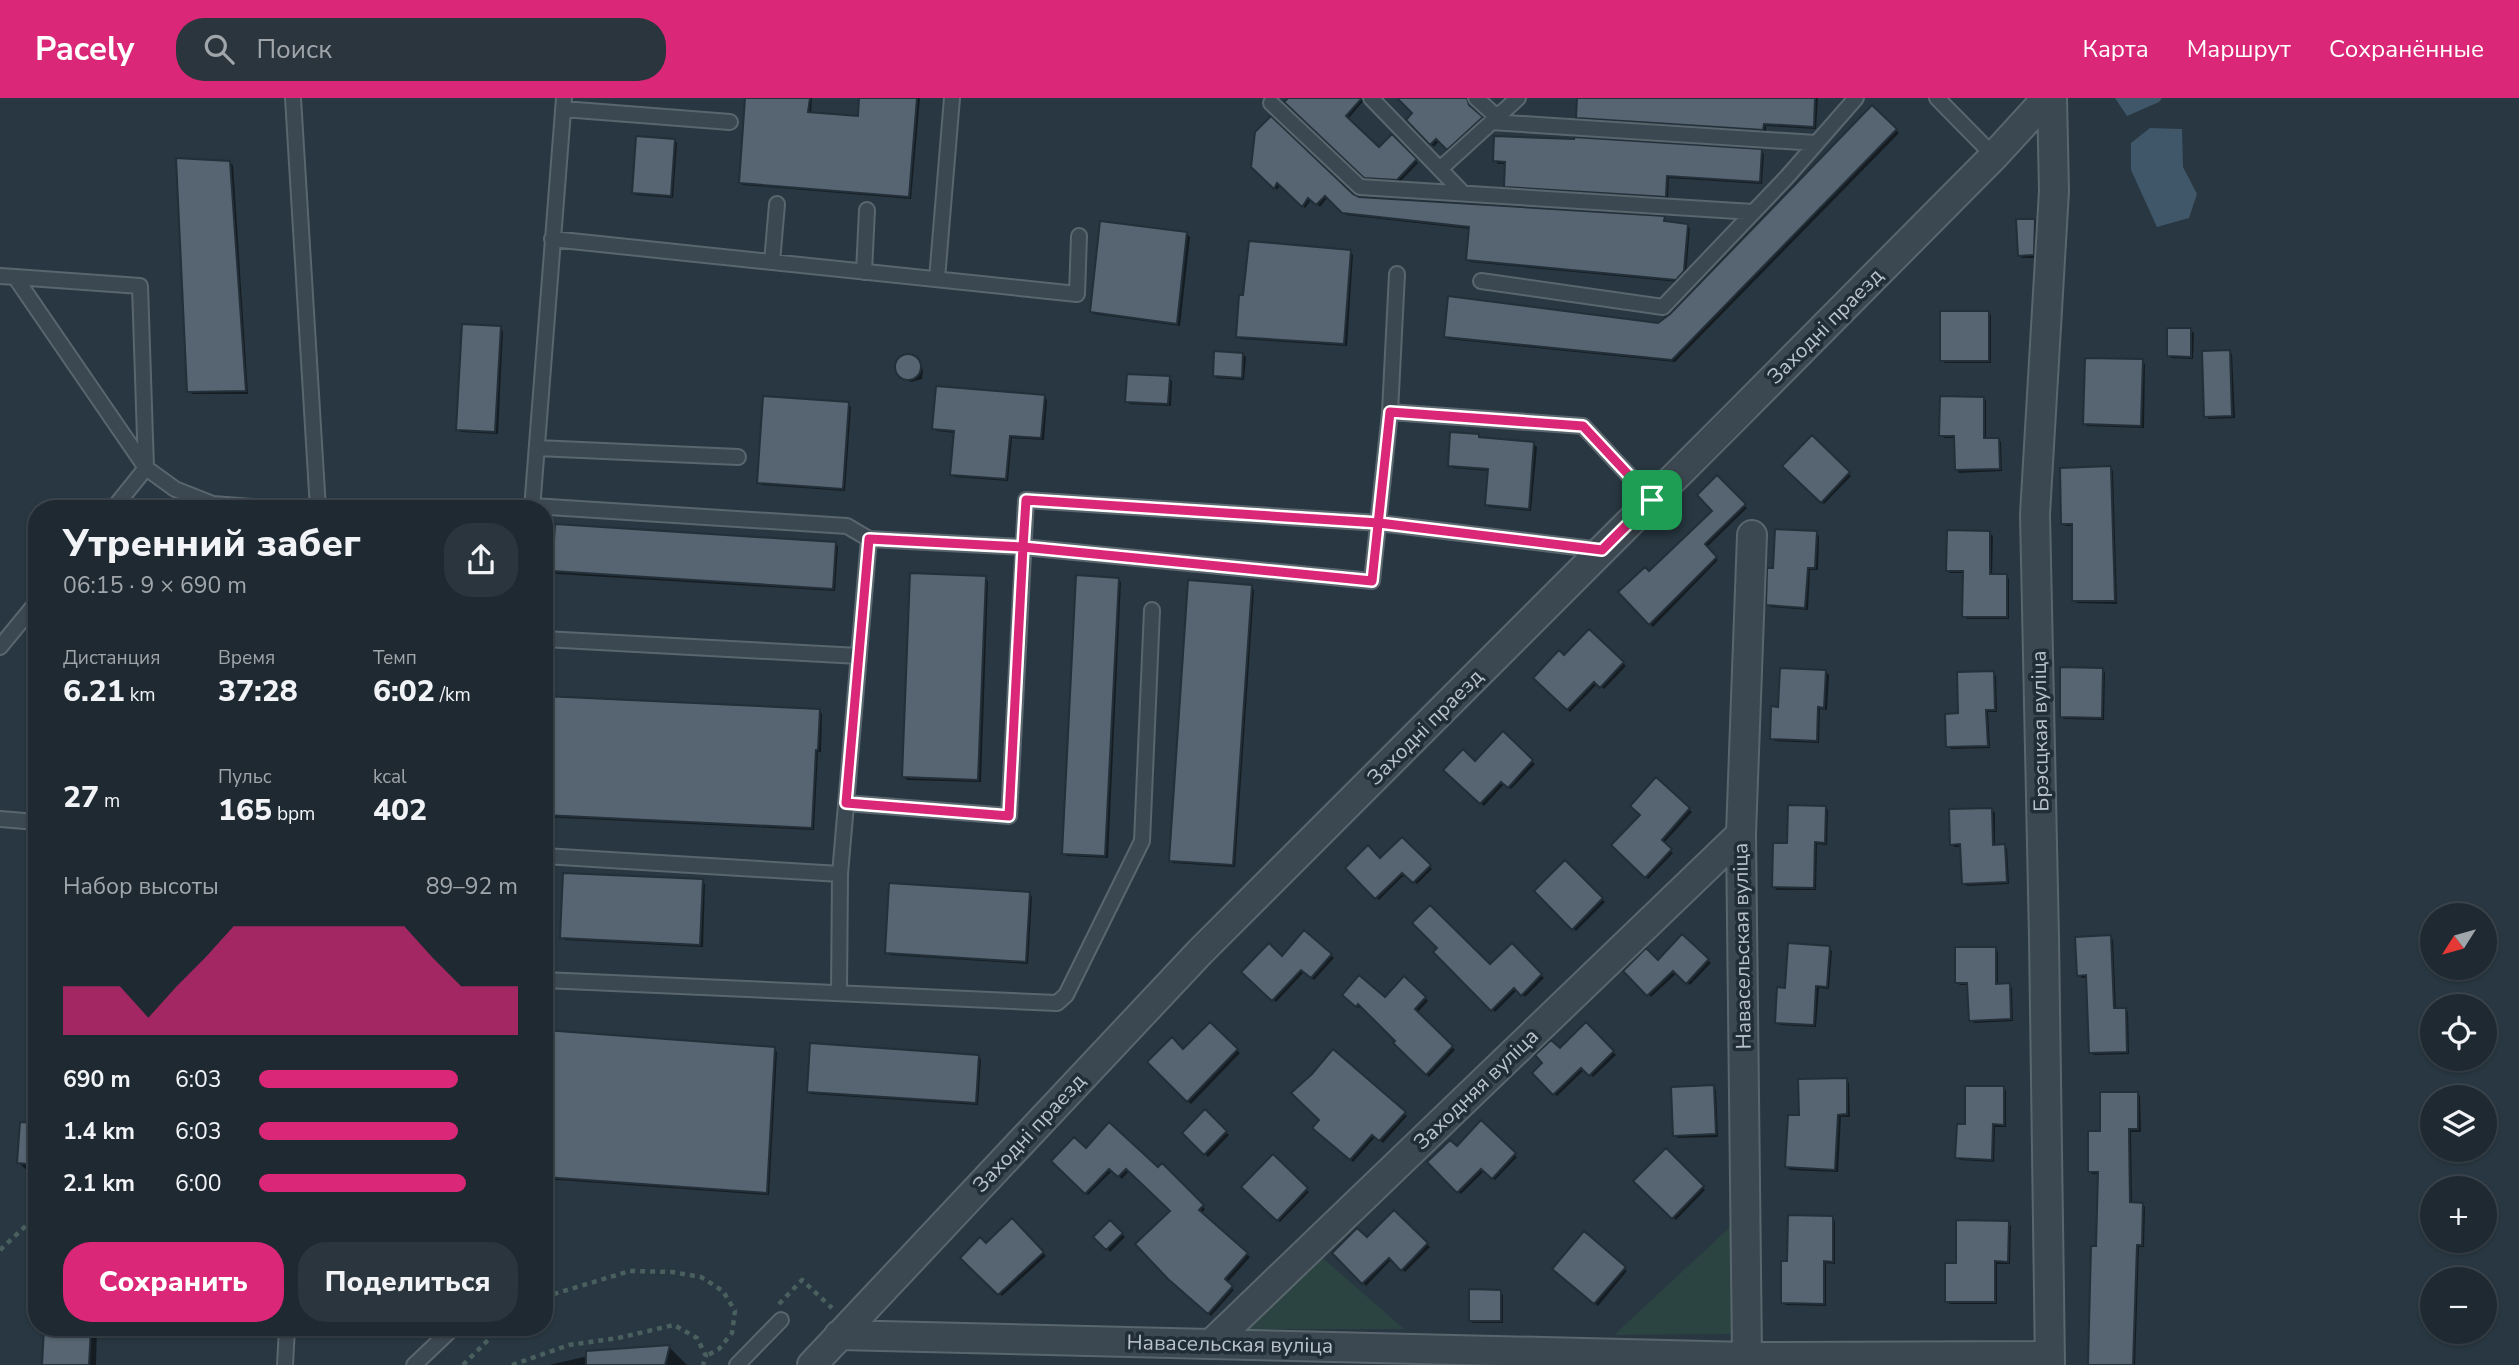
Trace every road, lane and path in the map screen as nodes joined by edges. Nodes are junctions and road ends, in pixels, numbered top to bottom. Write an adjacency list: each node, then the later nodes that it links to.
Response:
1 (293, 98): 34 (lane)
2 (952, 98): 26 (lane)
3 (1370, 98): 15 (lane)
4 (1476, 98): 11 (lane)
5 (1518, 98): 11 (lane)
6 (1856, 98): 13 (lane)
7 (1937, 98): 14 (lane)
8 (2050, 98): 14 (street, Заходні праезд); 67 (street, Брэсцкая вуліца)
9 (1271, 103): 16 (lane)
10 (563, 104): 12 (lane); 21 (lane)
11 (1494, 120): 13 (lane); 15 (lane)
12 (730, 122)
13 (1816, 143): 19 (lane)
14 (1994, 156): 36 (street, Заходні праезд)
15 (1440, 169): 16 (lane)
16 (1462, 192): 19 (lane)
17 (777, 204): 22 (lane)
18 (867, 210): 23 (lane)
19 (1753, 212): 27 (lane)
20 (1079, 236): 26 (lane)
21 (552, 239): 22 (lane); 29 (lane)
22 (772, 262): 23 (lane)
23 (864, 272): 26 (lane)
24 (1397, 274): 28 (lane)
25 (7, 277): 31 (lane); 31 (lane)
26 (937, 279)
27 (1481, 281)
28 (1390, 412): 36 (lane); 38 (lane)
29 (537, 448): 30 (lane); 35 (lane)
30 (737, 457)
31 (146, 468): 32 (lane); 33 (lane)
32 (120, 500)
33 (203, 500)
34 (317, 500)
35 (533, 500)
36 (1652, 500): 42 (street, Заходні праезд)
37 (553, 509): 40 (lane)
38 (1379, 523): 41 (lane); 41 (lane); 42 (lane)
39 (1752, 535): 51 (street, Навасельская вуліца)
40 (869, 539): 41 (lane); 47 (lane)
41 (1023, 547): 48 (lane)
42 (1602, 550): 60 (street, Заходні праезд)
43 (1152, 610): 55 (lane)
44 (28, 613): 46 (lane)
45 (553, 639): 47 (lane)
46 (0, 647)
47 (859, 656): 48 (lane)
48 (846, 803): 53 (lane)
49 (0, 819): 50 (lane)
50 (28, 821)
51 (1741, 834): 64 (street, Заходняя вуліца); 66 (street, Навасельская вуліца)
52 (553, 857): 53 (lane)
53 (840, 874): 55 (lane)
54 (553, 980): 55 (lane)
55 (839, 993)
56 (28, 1224): 57 (path)
57 (0, 1250)
58 (553, 1294): 65 (path)
59 (781, 1320): 73 (lane)
60 (839, 1335): 64 (street, Навасельская вуліца); 74 (street, Заходні праезд)
61 (287, 1336): 68 (lane)
62 (445, 1336): 69 (lane)
63 (492, 1336): 70 (path)
64 (1212, 1343): 66 (street, Навасельская вуліца)
65 (706, 1356): 71 (path); 72 (path)
66 (1747, 1357): 67 (street, Навасельская вуліца)
67 (2050, 1361)
68 (285, 1365)
69 (414, 1365)
70 (463, 1365)
71 (512, 1365)
72 (703, 1365)
73 (737, 1365)
74 (812, 1365)

